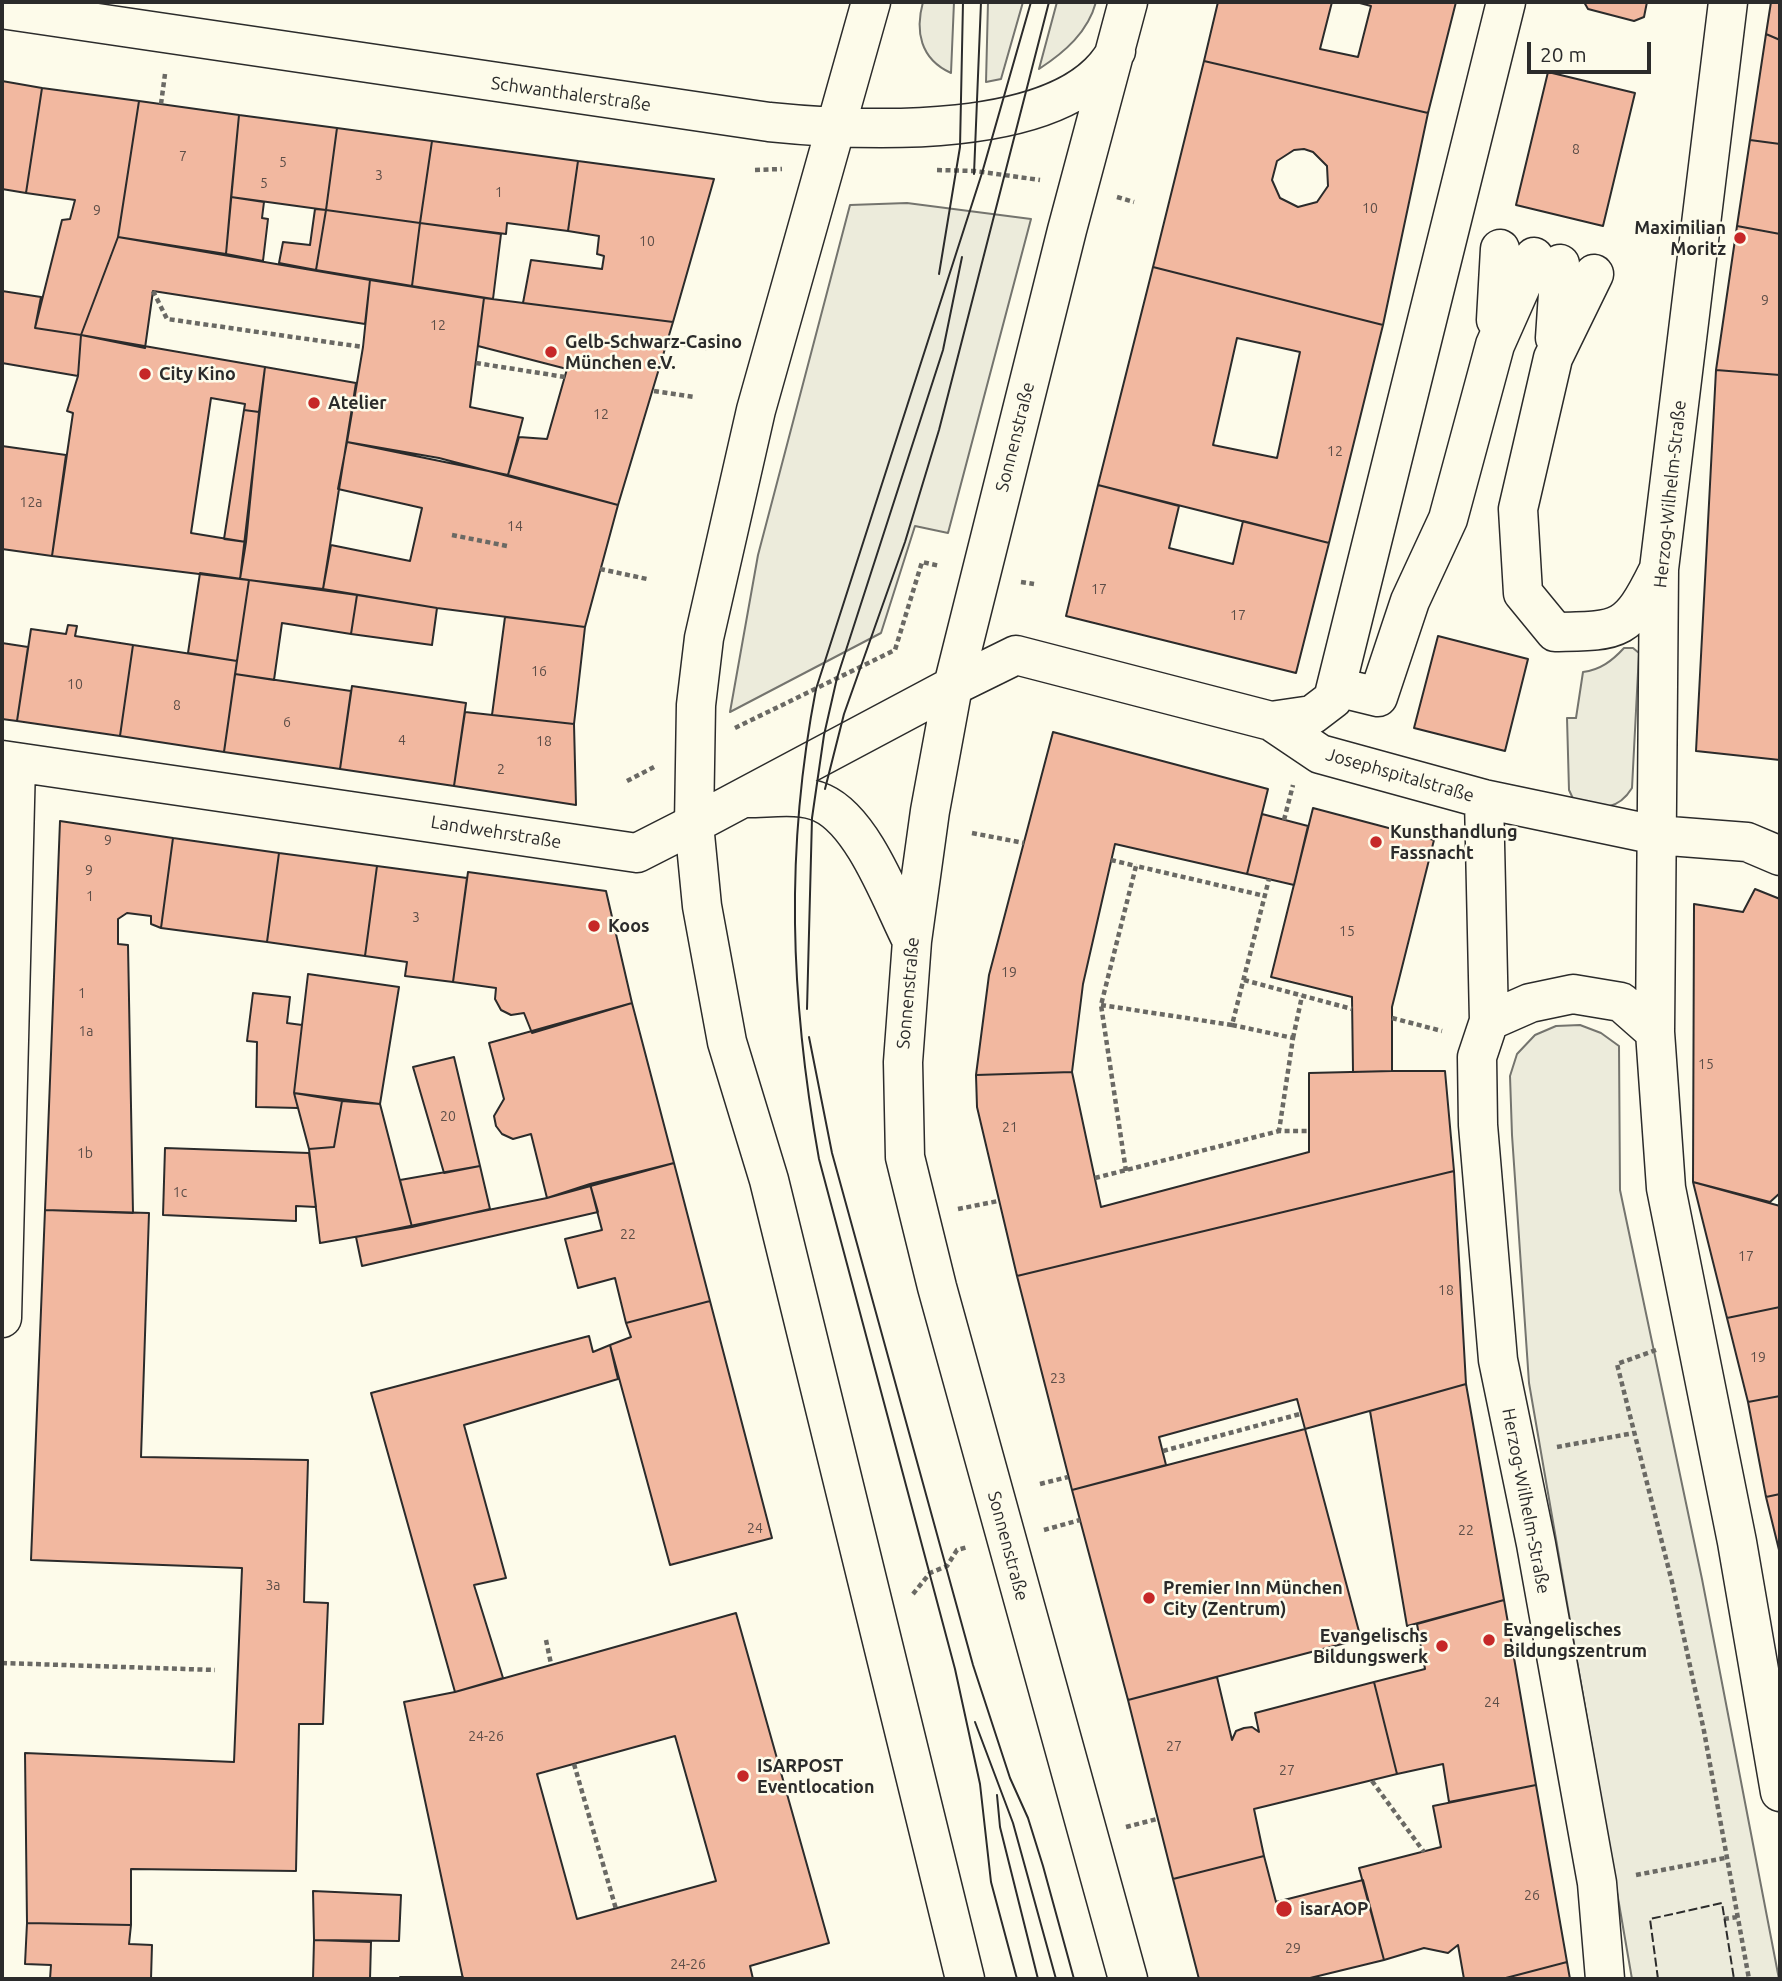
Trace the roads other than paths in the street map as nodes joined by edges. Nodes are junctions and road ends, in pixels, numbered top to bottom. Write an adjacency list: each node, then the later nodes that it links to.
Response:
1 (871, 2): 7 (street)
2 (1128, 2): 6 (street, Sonnenstraße)
3 (1506, 2): 10 (street)
4 (1728, 2): 8 (street, Herzog-Wilhelm-Straße)
5 (2, 9): 7 (street, Schwanthalerstraße)
6 (1118, 47): 7 (street, Schwanthalerstraße); 9 (street, Sonnenstraße)
7 (836, 129): 15 (street)
8 (1659, 569): 10 (street); 16 (street, Herzog-Wilhelm-Straße)
9 (953, 686): 11 (street, Josephspitalstraße); 13 (street, Landwehrstraße); 18 (street, Sonnenstraße)
10 (1336, 687): 11 (street)
11 (1271, 721): 14 (street, Josephspitalstraße)
12 (9, 762): 15 (street, Landwehrstraße); 21 (street)
13 (740, 799): 15 (street, Landwehrstraße); 18 (street)
14 (1484, 799): 16 (street, Josephspitalstraße); 19 (street, Herzog-Wilhelm-Straße)
15 (694, 824): 23 (street)
16 (1656, 835): 17 (street, Josephspitalstraße); 20 (street, Herzog-Wilhelm-Straße)
17 (1780, 856)
18 (912, 942): 24 (street, Sonnenstraße)
19 (1486, 1032): 20 (street); 25 (street, Herzog-Wilhelm-Straße)
20 (1654, 1032): 22 (street, Herzog-Wilhelm-Straße)
21 (2, 1318)
22 (1780, 1792)
23 (965, 1979)
24 (1128, 1979)
25 (1605, 1979)

